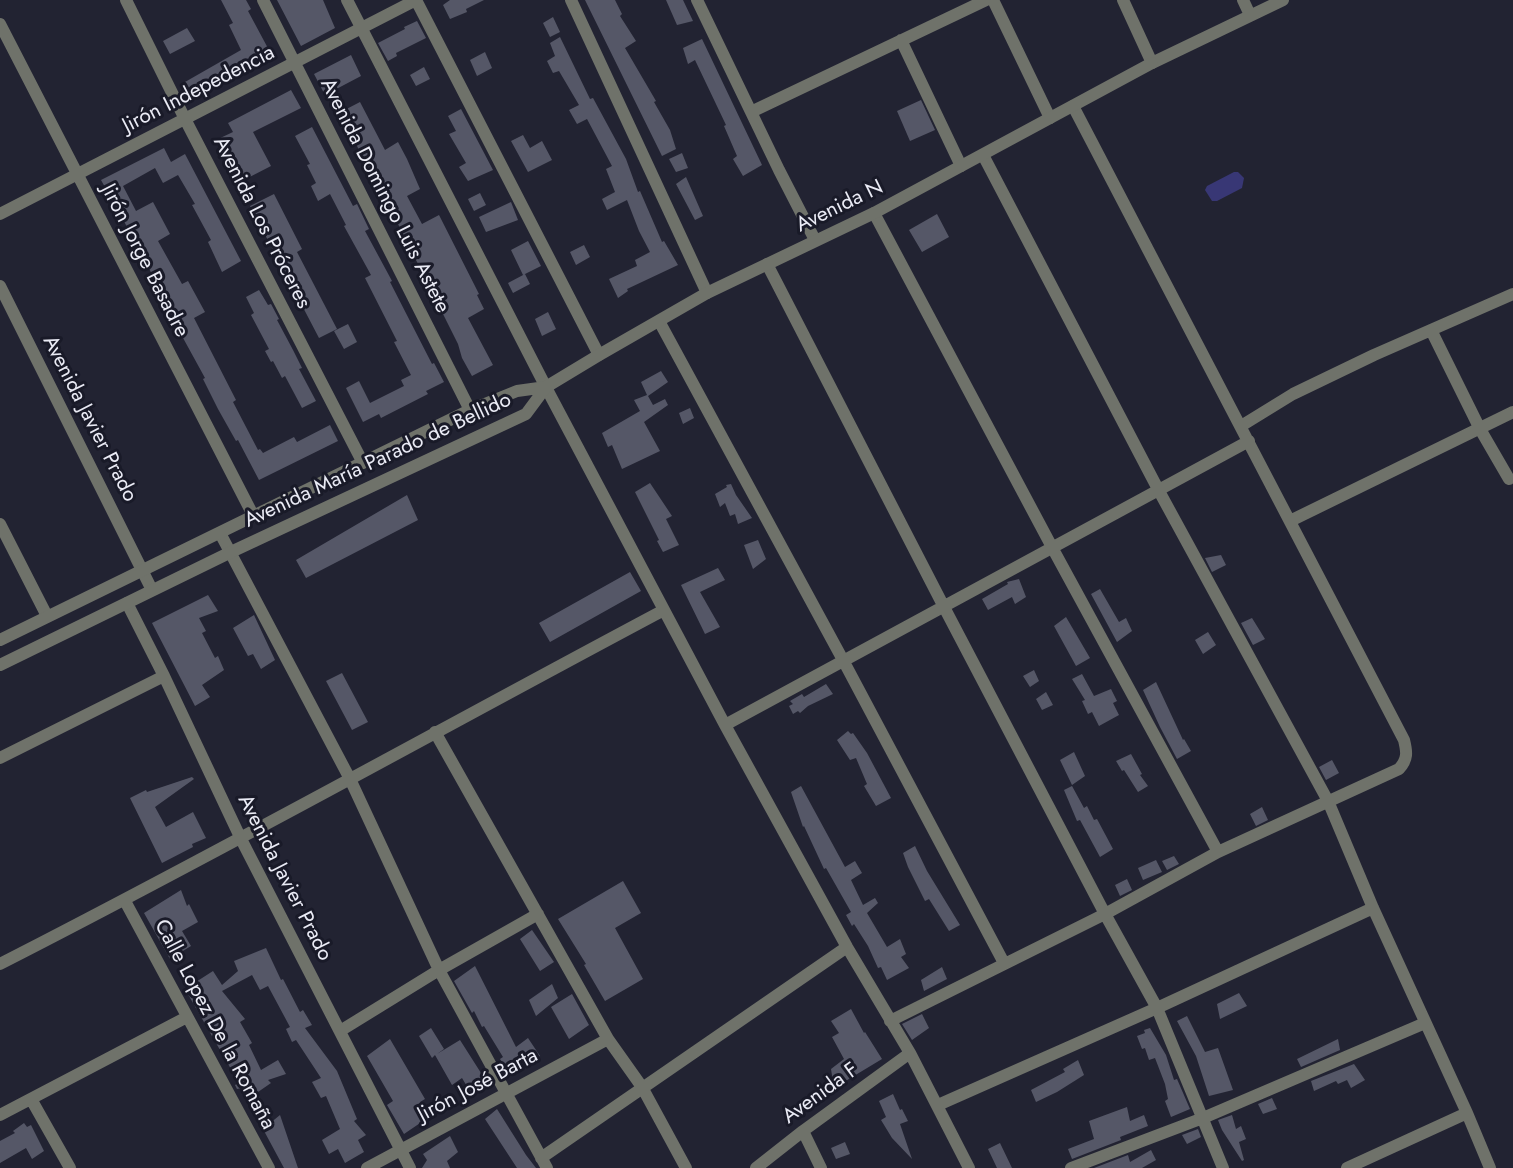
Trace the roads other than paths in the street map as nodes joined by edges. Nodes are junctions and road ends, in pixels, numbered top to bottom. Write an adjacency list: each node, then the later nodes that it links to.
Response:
1 (126, 0): 21 (street, Avenida Los Próceres)
2 (263, 0): 16 (street, Avenida Domingo Luis Astete)
3 (347, 0): 14 (street)
4 (416, 0): 14 (street, Jirón Indepedencia); 34 (street)
5 (571, 0): 30 (street)
6 (697, 0): 19 (street)
7 (986, 0): 15 (street)
8 (993, 0): 20 (street)
9 (1123, 0): 17 (street)
10 (1243, 0): 12 (street)
11 (1283, 0): 12 (street, Avenida N)
12 (1250, 15): 17 (street, Avenida N)
13 (0, 24): 24 (street, Jirón Jorge Basadre)
14 (361, 28): 16 (street, Jirón Indepedencia); 35 (street)
15 (901, 40): 19 (street); 23 (street)
16 (295, 62): 21 (street, Jirón Indepedencia); 36 (street, Avenida Domingo Luis Astete)
17 (1152, 63): 18 (street, Avenida N)
18 (1073, 106): 20 (street, Avenida N); 38 (street)
19 (751, 112): 27 (street)
20 (1050, 118): 22 (street, Avenida N)
21 (185, 119): 24 (street, Jirón Indepedencia); 41 (street, Avenida Los Próceres)
22 (983, 155): 23 (street, Avenida N); 43 (street)
23 (960, 166): 25 (street, Avenida N)
24 (78, 174): 26 (street, Jirón Indepedencia); 44 (street, Jirón Jorge Basadre)
25 (874, 213): 27 (street, Avenida N); 48 (street)
26 (0, 214)
27 (815, 240): 28 (street, Avenida N)
28 (768, 264): 30 (street, Avenida N); 53 (street)
29 (0, 286): 50 (street, Avenida Javier Prado)
30 (707, 293): 32 (street, Avenida N)
31 (1513, 294): 33 (street)
32 (659, 321): 34 (street, Avenida N); 57 (street)
33 (1431, 330): 38 (street); 39 (street)
34 (599, 355): 35 (street, Avenida N)
35 (546, 387): 36 (street, Avenida María Parado de Bellido); 49 (street, Avenida María Parado de Bellido); 54 (street)
36 (471, 410): 41 (street, Avenida María Parado de Bellido)
37 (1513, 412): 39 (street)
38 (1241, 426): 40 (street)
39 (1480, 429): 42 (street); 45 (street)
40 (1249, 441): 43 (street); 45 (street)
41 (363, 463): 44 (street, Avenida María Parado de Bellido)
42 (1509, 479)
43 (1159, 490): 48 (street); 64 (street)
44 (254, 517): 47 (street, Avenida María Parado de Bellido)
45 (1290, 521): 64 (street)
46 (0, 524): 55 (street)
47 (220, 533): 49 (street); 50 (street, Avenida María Parado de Bellido)
48 (1053, 549): 53 (street); 66 (street)
49 (231, 552): 51 (street, Avenida María Parado de Bellido); 63 (street)
50 (143, 570): 51 (street, Avenida Javier Prado); 55 (street, Avenida María Parado de Bellido)
51 (152, 590): 52 (street, Avenida María Parado de Bellido)
52 (127, 603): 58 (street, Avenida María Parado de Bellido); 59 (street, Avenida Javier Prado)
53 (944, 607): 57 (street); 70 (street)
54 (664, 610): 60 (street); 61 (street)
55 (47, 616): 56 (street, Avenida María Parado de Bellido)
56 (0, 640)
57 (843, 660): 60 (street); 72 (street)
58 (0, 665)
59 (164, 676): 62 (street); 65 (street, Avenida Javier Prado)
60 (725, 725): 71 (street)
61 (435, 732): 63 (street); 69 (street)
62 (0, 758)
63 (350, 779): 65 (street); 74 (street)
64 (1328, 801): 66 (street); 68 (street)
65 (241, 839): 67 (street); 79 (street, Avenida Javier Prado)
66 (1218, 852): 70 (street)
67 (124, 900): 73 (street); 76 (street, Calle Lopez De la Romaña)
68 (1373, 908): 75 (street); 78 (street)
69 (538, 914): 74 (street); 80 (street)
70 (1105, 914): 72 (street); 75 (street)
71 (847, 947): 77 (street); 82 (street)
72 (1004, 963): 77 (street)
73 (0, 964)
74 (439, 970): 79 (street); 83 (street)
75 (1157, 1008): 85 (street); 88 (street)
76 (187, 1017): 84 (street); 93 (street, Calle Lopez De la Romaña)
77 (890, 1022): 81 (street)
78 (1425, 1023): 86 (street); 88 (street)
79 (340, 1031): 90 (street, Avenida Javier Prado)
80 (608, 1039): 82 (street); 83 (street, Jirón José Barta)
81 (910, 1053): 85 (street); 89 (street, Avenida F)
82 (642, 1088): 91 (street); 96 (street)
83 (505, 1094): 90 (street, Jirón José Barta); 91 (street)
84 (31, 1099): 87 (street); 92 (street)
85 (938, 1105): 99 (street)
86 (1467, 1113): 102 (street); 103 (street)
87 (0, 1115)
88 (1203, 1119): 100 (street); 101 (street)
89 (803, 1131): 97 (street, Avenida F); 98 (street)
90 (400, 1150): 94 (street, Jirón José Barta); 95 (street, Avenida Javier Prado)
91 (544, 1163)
92 (70, 1168)
93 (269, 1168)
94 (367, 1168)
95 (410, 1168)
96 (686, 1168)
97 (756, 1168)
98 (821, 1168)
99 (969, 1168)
100 (1071, 1168)
101 (1224, 1168)
102 (1347, 1168)
103 (1490, 1168)

